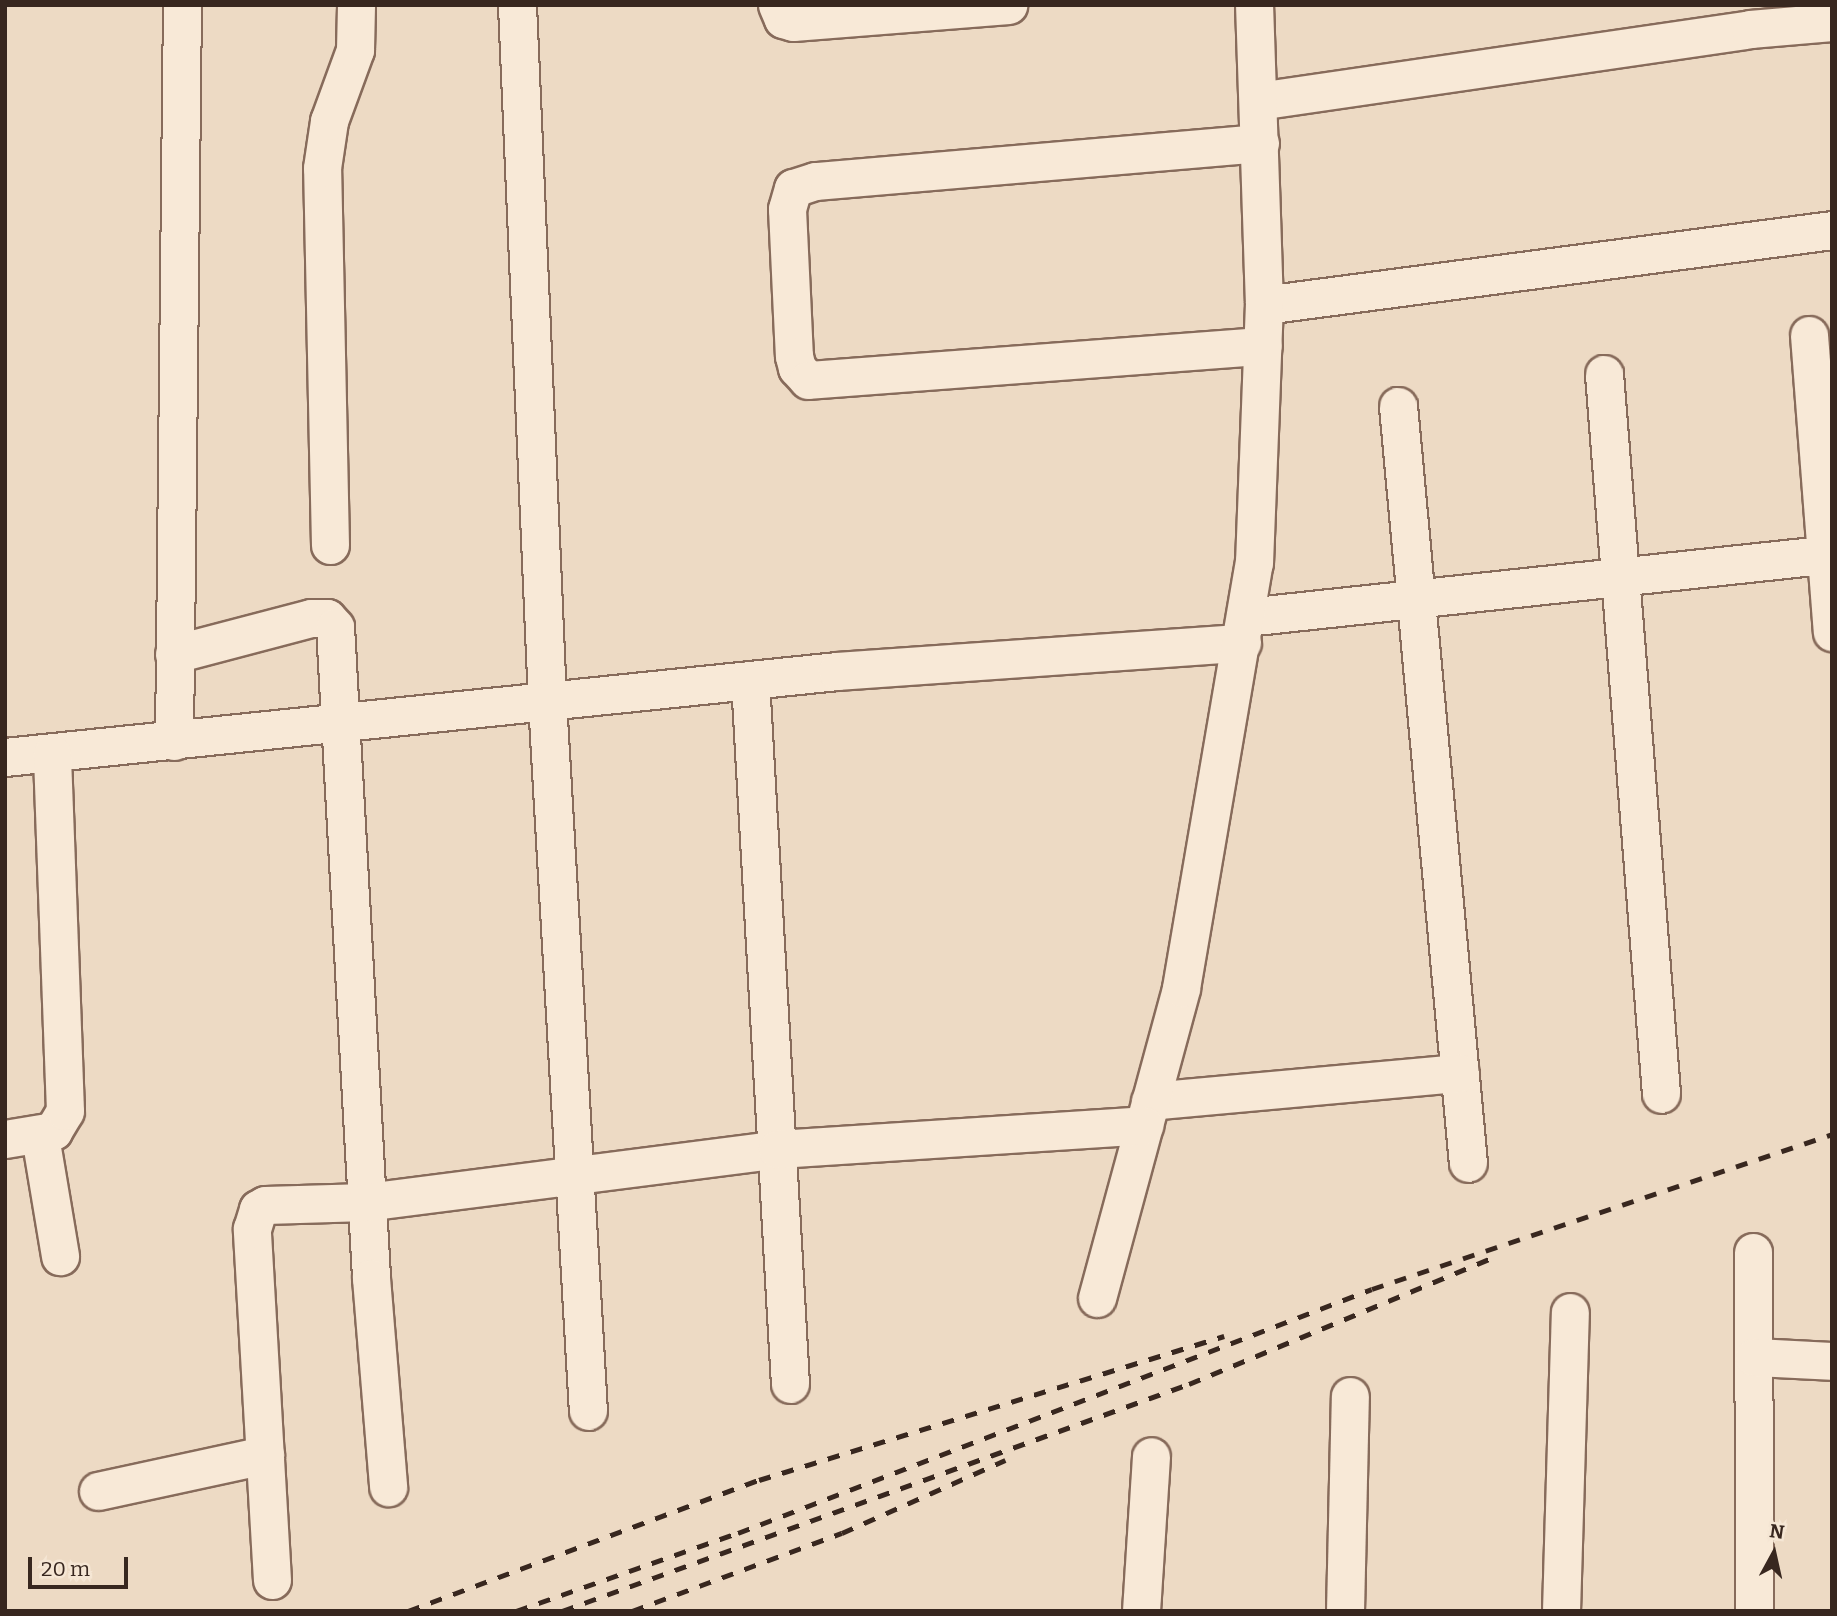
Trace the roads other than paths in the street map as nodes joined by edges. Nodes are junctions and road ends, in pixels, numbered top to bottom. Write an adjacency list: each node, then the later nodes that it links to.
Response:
1 (182, 5): 22 (street)
2 (356, 5): 16 (street)
3 (517, 5): 24 (street)
4 (777, 5): 5 (street)
5 (1008, 5)
6 (1254, 5): 8 (street)
7 (1832, 22): 8 (street)
8 (1258, 101): 9 (street)
9 (1260, 143): 11 (street); 13 (street)
10 (1832, 230): 11 (street)
11 (1264, 305): 13 (street)
12 (1809, 335): 17 (street)
13 (1263, 346): 20 (street)
14 (1604, 374): 18 (street)
15 (1398, 406): 19 (street)
16 (330, 545)
17 (1829, 554): 18 (street); 21 (street)
18 (1619, 574): 19 (street); 30 (street)
19 (1419, 597): 20 (street); 29 (street)
20 (1244, 630): 23 (street); 31 (street)
21 (1832, 632)
22 (174, 654): 25 (street); 26 (street)
23 (750, 680): 24 (street); 33 (street)
24 (547, 701): 25 (street); 35 (street)
25 (340, 723): 26 (street); 36 (street)
26 (174, 741): 27 (street)
27 (52, 754): 28 (street); 32 (street)
28 (5, 757)
29 (1460, 1073): 31 (street); 34 (street)
30 (1661, 1094)
31 (1147, 1113): 33 (street); 39 (street)
32 (23, 1137): 38 (street)
33 (777, 1149): 35 (street); 43 (street)
34 (1468, 1163)
35 (574, 1178): 36 (street); 45 (street)
36 (366, 1202): 46 (street); 48 (street)
37 (1754, 1252): 41 (street)
38 (60, 1256)
39 (1097, 1298)
40 (1570, 1312): 53 (street)
41 (1754, 1357): 42 (street); 54 (street)
42 (1832, 1360)
43 (790, 1384)
44 (1350, 1396): 52 (street)
45 (588, 1411)
46 (265, 1455): 49 (street); 50 (street)
47 (1151, 1456): 51 (street)
48 (388, 1487)
49 (98, 1491)
50 (272, 1580)
51 (1141, 1611)
52 (1345, 1611)
53 (1561, 1611)
54 (1754, 1611)

